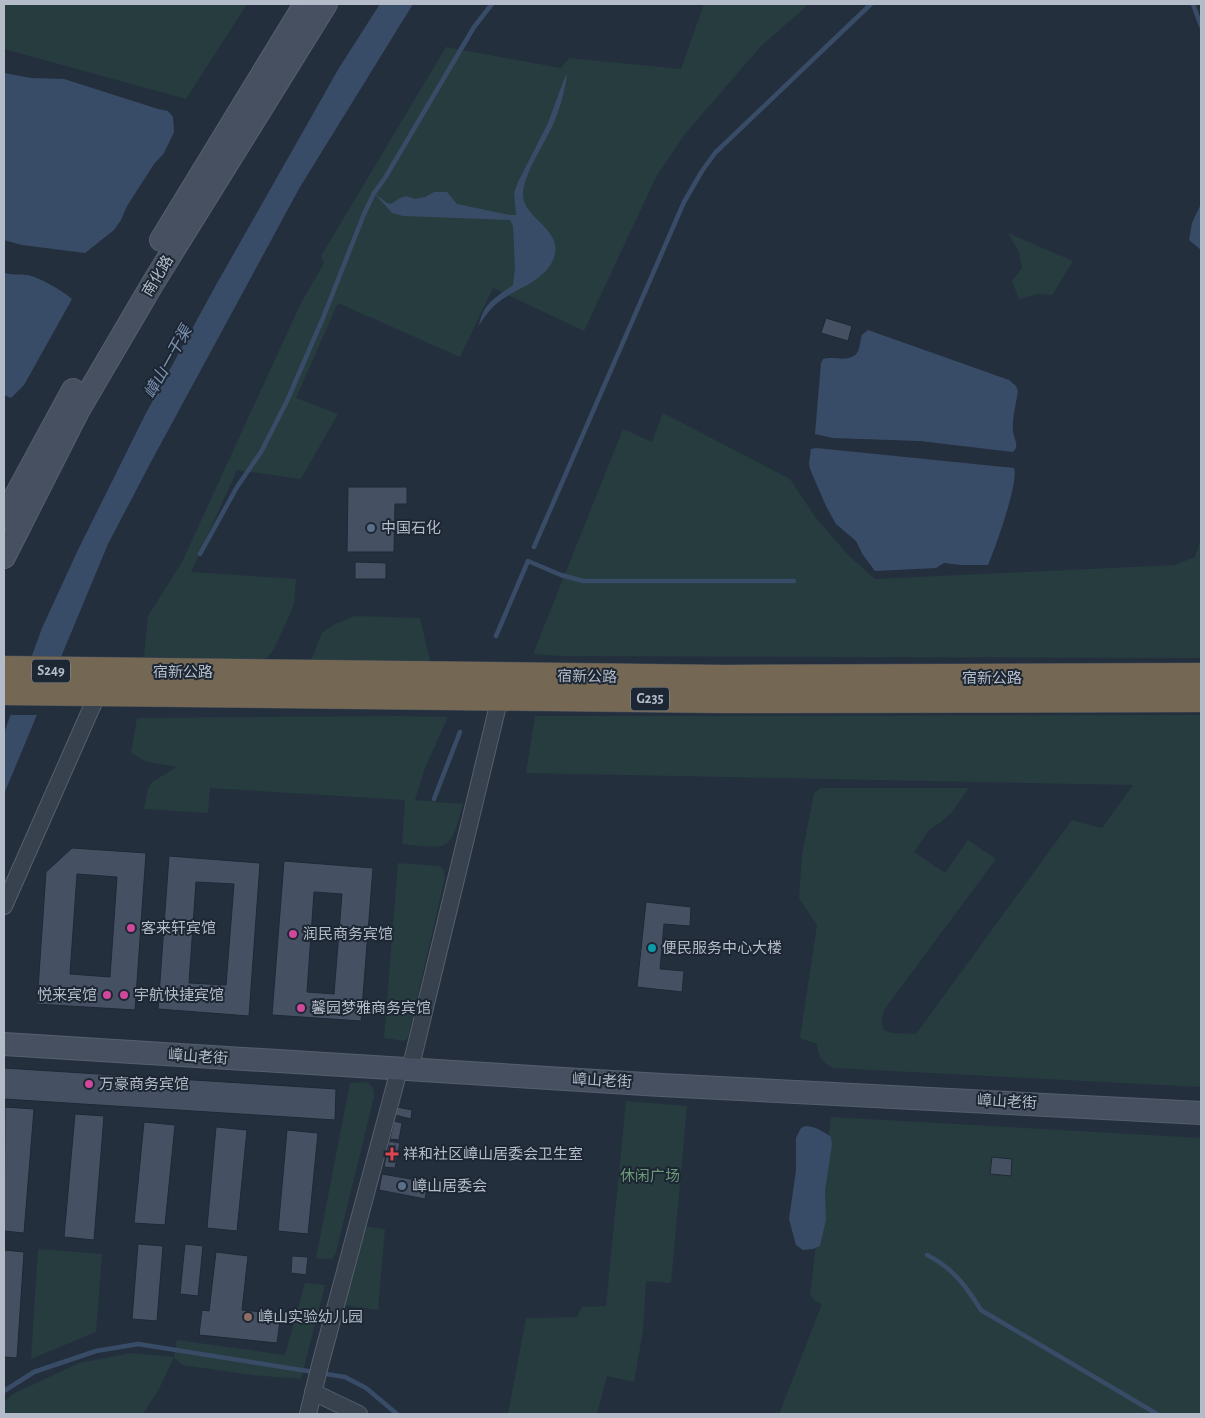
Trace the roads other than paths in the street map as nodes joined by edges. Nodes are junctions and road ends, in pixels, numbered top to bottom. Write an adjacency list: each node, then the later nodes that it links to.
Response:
1 (305, 4): 3 (main road, 南化路)
2 (326, 4): 4 (main road, 南化路)
3 (4, 517)
4 (4, 557)
5 (4, 670): 7 (highway, 宿新公路 / S249)
6 (1201, 677): 7 (highway, 宿新公路 / G235)
7 (99, 682): 8 (highway, 宿新公路 / S249); 9 (highway, 宿新公路 / G235); 11 (street)
8 (4, 691)
9 (500, 697): 10 (highway, 宿新公路 / G235); 13 (street)
10 (1201, 698)
11 (4, 906)
12 (4, 1044): 13 (main road, 嶂山老街)
13 (405, 1070): 14 (main road, 嶂山老街); 15 (street)
14 (1201, 1112)
15 (317, 1378): 16 (street); 17 (street)
16 (308, 1414)
17 (359, 1414)

